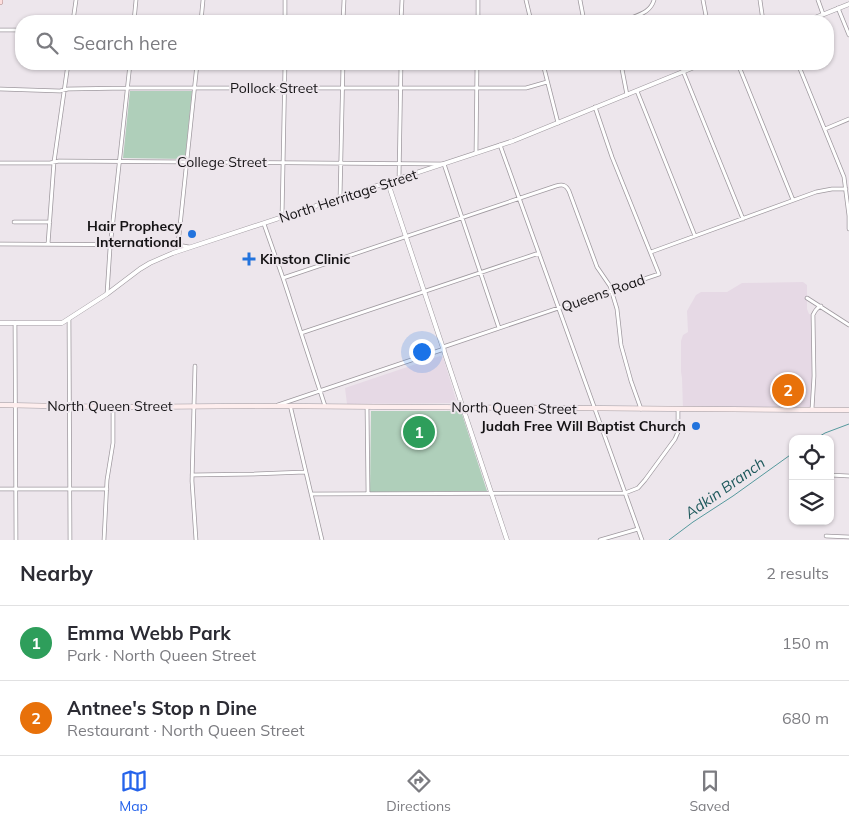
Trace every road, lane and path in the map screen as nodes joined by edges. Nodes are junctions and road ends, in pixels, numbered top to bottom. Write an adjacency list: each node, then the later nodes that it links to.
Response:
1 (76, 0): 17 (street)
2 (136, 0): 18 (street)
3 (203, 0): 19 (street)
4 (286, 0): 20 (street)
5 (344, 0): 21 (street)
6 (402, 0): 22 (street)
7 (478, 0): 23 (street)
8 (526, 0): 24 (street)
9 (580, 0): 25 (street)
10 (654, 0): 26 (street)
11 (703, 0): 27 (street)
12 (760, 0): 28 (street)
13 (818, 0): 16 (street)
14 (849, 4): 15 (street)
15 (838, 8): 16 (street); 31 (street)
16 (823, 14)
17 (74, 15)
18 (135, 15)
19 (202, 15)
20 (285, 15)
21 (343, 15)
22 (401, 15)
23 (478, 15)
24 (530, 15)
25 (583, 15)
26 (639, 15)
27 (706, 15)
28 (762, 15)
29 (0, 30): 30 (street)
30 (15, 30)
31 (849, 35)
32 (67, 70): 53 (street)
33 (129, 70): 46 (street)
34 (196, 70): 52 (street)
35 (285, 70): 47 (street)
36 (343, 70): 48 (street)
37 (401, 70): 49 (street)
38 (477, 70): 50 (street)
39 (544, 70): 45 (street)
40 (622, 70): 55 (street)
41 (688, 70): 44 (street, North Herritage Street)
42 (740, 70): 75 (street)
43 (800, 70): 59 (street)
44 (683, 72): 54 (street, North Herritage Street); 78 (street)
45 (547, 82): 50 (street, Pollock Street); 58 (street)
46 (127, 88): 52 (street, Pollock Street); 53 (street, Pollock Street); 63 (street)
47 (284, 88): 48 (street, Pollock Street); 52 (street, Pollock Street); 65 (street)
48 (342, 88): 49 (street, Pollock Street); 66 (street)
49 (400, 88): 50 (street, Pollock Street); 68 (street)
50 (477, 88): 61 (street)
51 (0, 89): 53 (street, Pollock Street)
52 (194, 89): 64 (street)
53 (64, 90): 62 (street)
54 (636, 91): 55 (street, North Herritage Street); 84 (street)
55 (627, 95): 56 (street, North Herritage Street)
56 (595, 107): 58 (street, North Herritage Street); 90 (street)
57 (849, 120): 59 (street)
58 (558, 123): 60 (street, North Herritage Street)
59 (825, 129): 72 (street)
60 (500, 145): 61 (street, North Herritage Street); 74 (street)
61 (476, 153): 69 (street, North Herritage Street)
62 (54, 162): 63 (street, College Street); 67 (street, College Street); 80 (street)
63 (120, 162): 64 (street, College Street); 87 (street)
64 (187, 162): 65 (street, College Street); 88 (street)
65 (283, 162): 66 (street, College Street); 76 (street)
66 (341, 162): 68 (street, College Street); 73 (street)
67 (0, 163)
68 (399, 163): 69 (street, College Street); 70 (street)
69 (444, 164): 70 (street, North Herritage Street); 77 (street)
70 (399, 179): 71 (street, North Herritage Street)
71 (388, 183): 73 (street, North Herritage Street); 83 (street)
72 (846, 189): 75 (street); 82 (street)
73 (340, 198): 76 (street, North Herritage Street)
74 (519, 199): 77 (street); 91 (street); 94 (street)
75 (793, 200): 78 (street)
76 (282, 218): 81 (street, North Herritage Street)
77 (462, 218): 83 (street); 92 (street)
78 (743, 219): 84 (street)
79 (14, 222): 80 (street)
80 (50, 222): 86 (street)
81 (264, 224): 89 (street, North Herritage Street); 93 (street)
82 (849, 230)
83 (407, 236): 93 (street); 95 (street)
84 (695, 236): 90 (street)
85 (0, 244): 86 (street)
86 (48, 244): 87 (street)
87 (111, 244): 88 (street); 96 (street)
88 (178, 245): 89 (street)
89 (190, 247): 96 (street, North Herritage Street)
90 (651, 252): 94 (street, Queens Road)
91 (539, 253): 92 (street); 99 (street)
92 (481, 273): 95 (street); 104 (street)
93 (283, 278): 105 (street)
94 (611, 290): 99 (street, Queens Road); 120 (street)
95 (425, 292): 105 (street); 106 (street)
96 (107, 294): 100 (street, North Herritage Street)
97 (807, 298): 98 (street)
98 (821, 306): 103 (street); 122 (street)
99 (559, 308): 104 (street, Queens Road); 118 (street)
100 (69, 319): 102 (street, North Herritage Street); 111 (street)
101 (0, 323): 102 (street, North Herritage Street)
102 (15, 323): 110 (street)
103 (849, 325)
104 (499, 328): 106 (street, Queens Road)
105 (301, 333): 108 (street)
106 (444, 348): 108 (street, Queens Road); 117 (street)
107 (195, 366): 113 (street)
108 (320, 391): 114 (street, Queens Road); 115 (street)
109 (0, 405): 110 (main road, North Queen Street)
110 (15, 405): 111 (main road, North Queen Street); 129 (street)
111 (70, 406): 112 (main road, North Queen Street); 130 (street)
112 (113, 406): 113 (main road, North Queen Street); 131 (street)
113 (194, 406): 114 (main road, North Queen Street); 125 (street)
114 (275, 406): 115 (main road, North Queen Street)
115 (325, 406): 116 (main road, North Queen Street)
116 (368, 407): 117 (main road, North Queen Street); 132 (street)
117 (464, 407): 118 (main road, North Queen Street); 135 (street)
118 (595, 408): 120 (main road, North Queen Street); 133 (street)
119 (291, 409): 124 (street)
120 (641, 409): 121 (main road, North Queen Street)
121 (678, 409): 122 (main road, North Queen Street); 133 (street)
122 (812, 409): 123 (main road, North Queen Street)
123 (849, 410)
124 (306, 472): 125 (street); 134 (street)
125 (192, 475): 143 (street)
126 (834, 475): 127 (street)
127 (849, 476)
128 (0, 489): 129 (street)
129 (16, 489): 130 (street); 140 (street)
130 (70, 489): 131 (street); 141 (street)
131 (107, 489): 142 (street)
132 (368, 493): 134 (street); 135 (street)
133 (625, 493): 135 (street); 136 (street)
134 (311, 494): 144 (street)
135 (492, 494): 145 (street)
136 (638, 529): 139 (street); 147 (street)
137 (826, 536): 138 (street)
138 (849, 537)
139 (612, 538): 146 (street)
140 (16, 540)
141 (70, 540)
142 (104, 540)
143 (196, 540)
144 (322, 540)
145 (507, 540)
146 (600, 540)
147 (642, 540)

